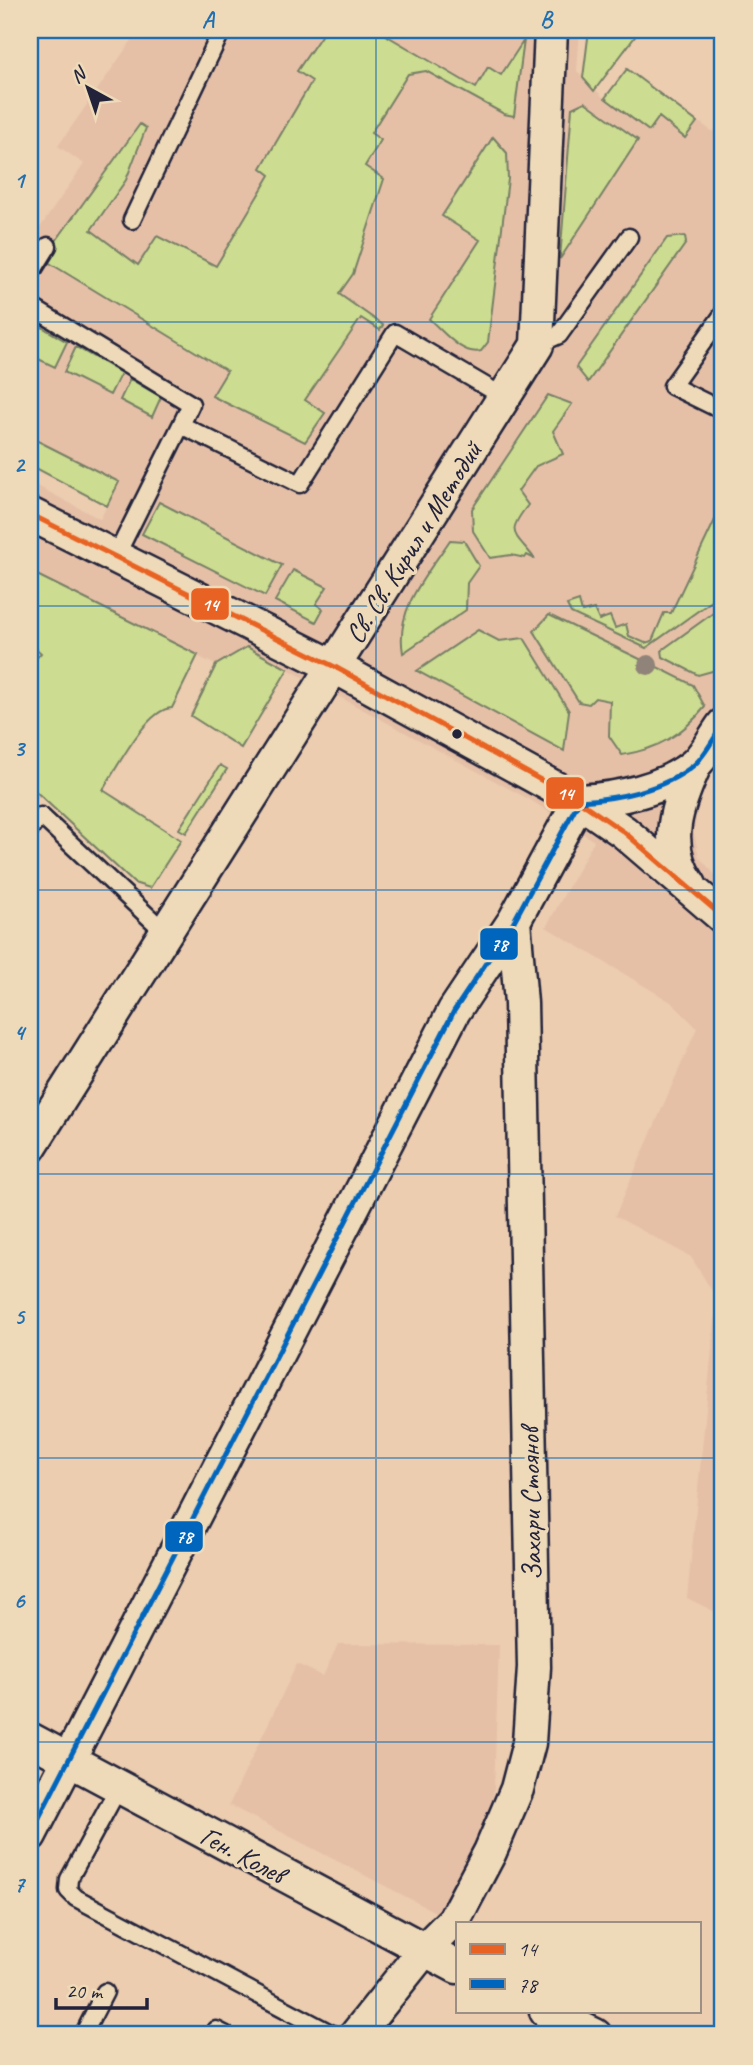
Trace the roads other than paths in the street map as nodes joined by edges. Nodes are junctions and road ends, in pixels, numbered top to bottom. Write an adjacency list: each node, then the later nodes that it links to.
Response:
1 (222, 30): 3 (lane)
2 (551, 30): 9 (street, Св. Св. Кирил и Методий)
3 (132, 220)
4 (629, 237): 9 (lane)
5 (48, 246): 6 (lane)
6 (30, 275)
7 (30, 306): 12 (lane)
8 (723, 314): 11 (lane)
9 (537, 345): 10 (street, Св. Св. Кирил и Методий)
10 (504, 397): 12 (lane); 15 (street, Св. Св. Кирил и Методий)
11 (723, 411)
12 (181, 425): 14 (lane)
13 (30, 514): 14 (street)
14 (115, 558): 15 (street)
15 (335, 667): 18 (street); 23 (street, Св. Св. Кирил и Методий)
16 (723, 725): 17 (street)
17 (695, 765): 18 (street); 20 (street)
18 (579, 802): 20 (street); 22 (street)
19 (30, 829): 23 (lane)
20 (699, 897): 21 (street)
21 (723, 917)
22 (514, 921): 26 (street); 29 (street, Захари Стоянов)
23 (167, 934): 24 (street, Св. Св. Кирил и Методий)
24 (30, 1147)
25 (30, 1739): 26 (street, Ген. Колев)
26 (69, 1760): 27 (street, Ген. Колев); 28 (street)
27 (119, 1787): 29 (street, Ген. Колев); 36 (lane)
28 (30, 1835)
29 (424, 1950): 30 (street, Ген. Колев); 37 (street, Захари Стоянов)
30 (456, 1966)
31 (105, 1992): 33 (lane)
32 (548, 2012): 38 (street)
33 (83, 2035)
34 (212, 2035): 35 (lane)
35 (226, 2035)
36 (334, 2035)
37 (356, 2035)
38 (595, 2035)

